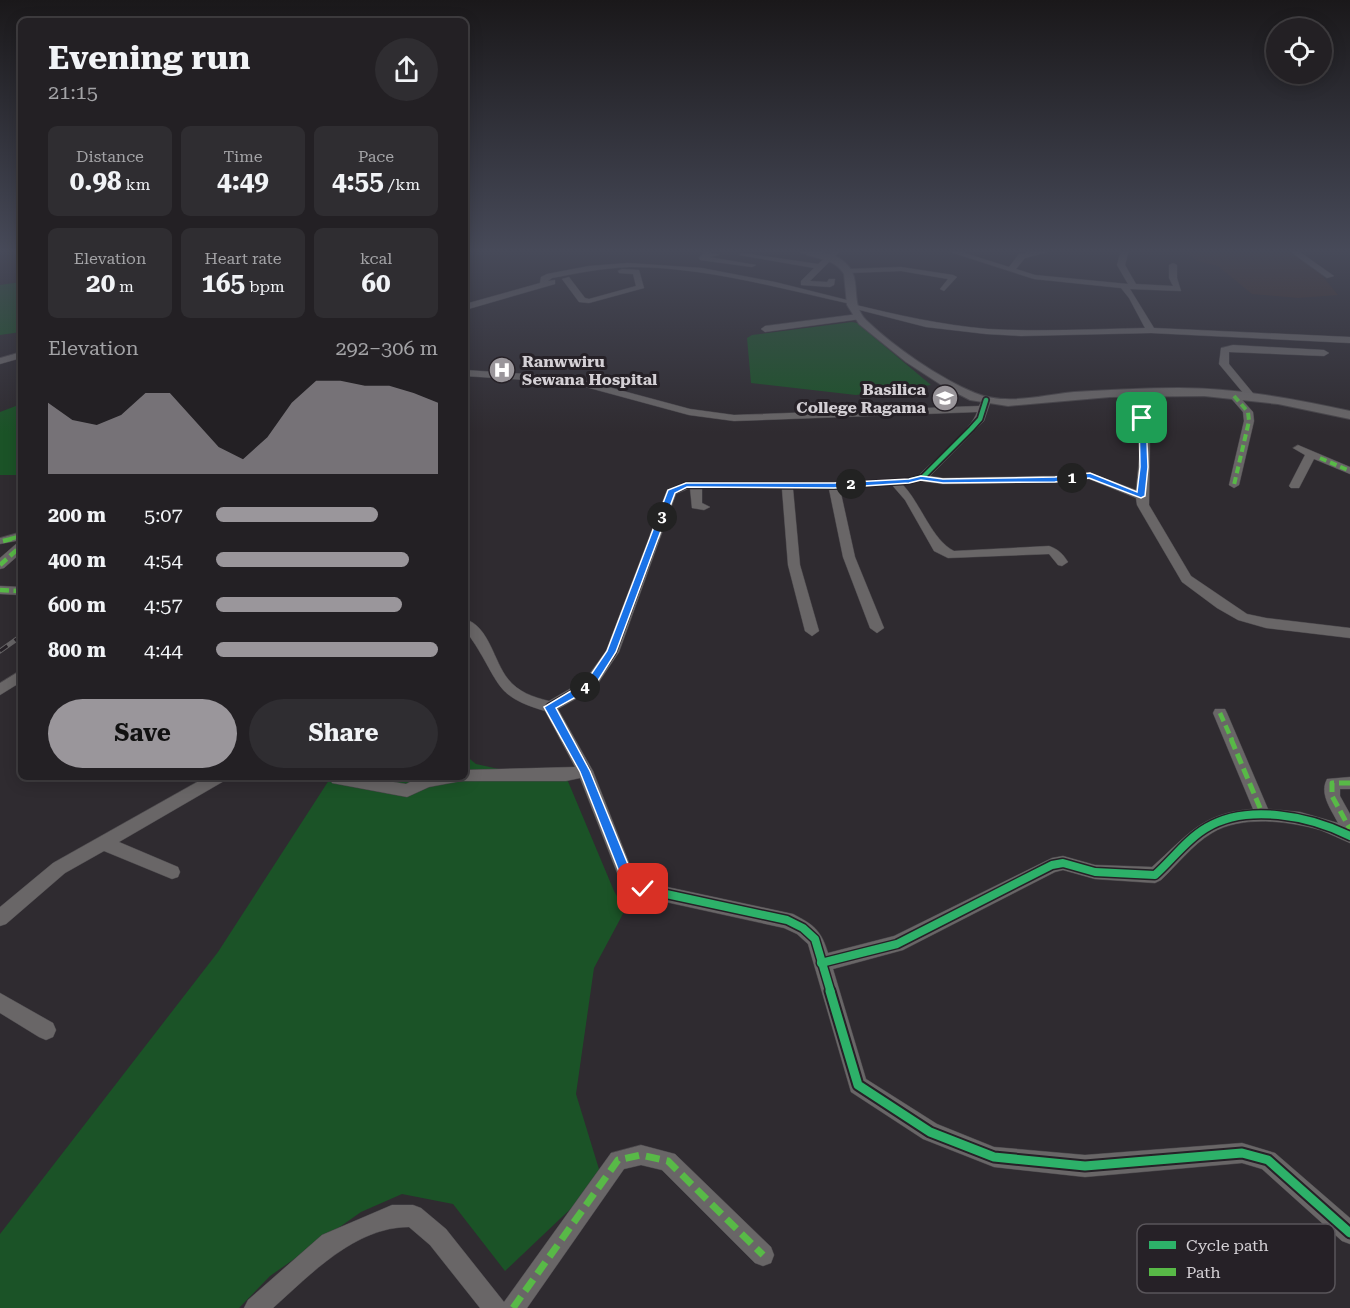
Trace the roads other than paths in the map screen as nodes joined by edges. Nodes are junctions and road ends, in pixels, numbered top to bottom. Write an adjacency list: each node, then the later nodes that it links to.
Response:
1 (845, 311): 5 (street)
2 (856, 311): 15 (main road)
3 (864, 311): 6 (street)
4 (1140, 311): 6 (street)
5 (765, 329)
6 (1151, 330): 7 (street)
7 (1350, 340)
8 (1324, 353): 14 (street)
9 (18, 356): 10 (street)
10 (0, 361)
11 (468, 373): 15 (street)
12 (1136, 393): 13 (main road); 15 (main road); 27 (street)
13 (1234, 396): 14 (main road); 23 (street)
14 (1252, 398): 16 (main road)
15 (985, 405): 20 (street)
16 (1350, 415)
17 (1298, 448): 18 (street)
18 (1311, 454): 19 (street); 26 (street)
19 (1350, 471)
20 (921, 478): 21 (street); 27 (street)
21 (895, 482): 25 (street); 32 (street)
22 (696, 485): 24 (street); 28 (street); 42 (street)
23 (1234, 485)
24 (787, 486): 25 (street); 38 (street)
25 (834, 486): 37 (street)
26 (1295, 486)
27 (1141, 496): 39 (street)
28 (704, 507)
29 (18, 537): 30 (street)
30 (3, 541)
31 (18, 549): 33 (street)
32 (1062, 562)
33 (0, 565)
34 (0, 590): 35 (street)
35 (18, 591)
36 (468, 626): 42 (street)
37 (877, 628)
38 (812, 631)
39 (1350, 633)
40 (18, 677): 41 (street)
41 (0, 690)
42 (550, 707): 44 (street)
43 (1220, 713): 50 (street)
44 (585, 771): 45 (street); 56 (street)
45 (468, 776)
46 (214, 780): 53 (street)
47 (343, 780): 48 (street)
48 (433, 780)
49 (1350, 783): 51 (street)
50 (1263, 815): 52 (street); 56 (street)
51 (1350, 829)
52 (1350, 836)
53 (104, 843): 54 (street); 55 (street)
54 (172, 872)
55 (0, 918)
56 (822, 963): 59 (street)
57 (0, 1002): 58 (street)
58 (46, 1030)
59 (1350, 1233)
60 (763, 1255): 63 (street)
61 (256, 1308): 62 (street)
62 (495, 1308)
63 (513, 1308)

